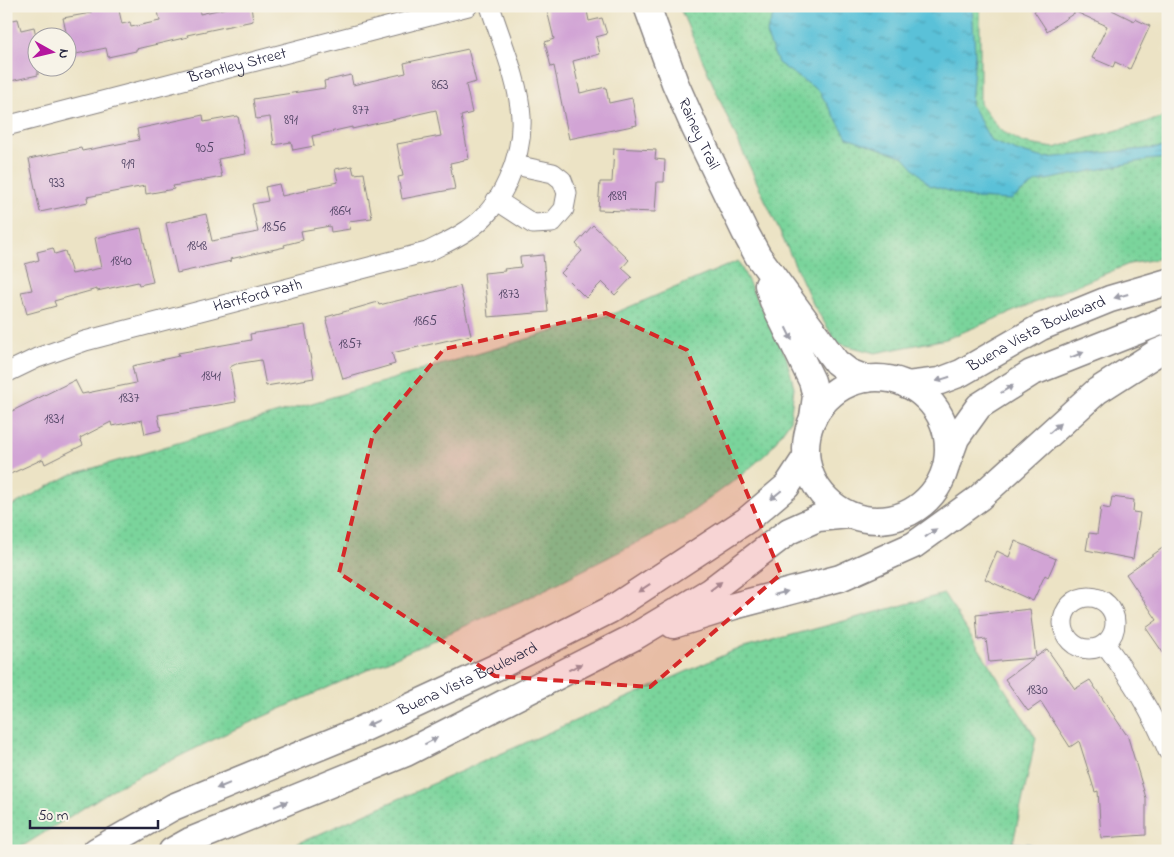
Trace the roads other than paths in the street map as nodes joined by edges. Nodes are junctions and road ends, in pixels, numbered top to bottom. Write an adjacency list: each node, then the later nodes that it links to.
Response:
1 (468, 6): 4 (street, Brantley Street)
2 (490, 6): 5 (street, Hartford Path)
3 (647, 6): 7 (main road, Rainey Trail)
4 (6, 126)
5 (515, 165): 6 (street, Hartford Path); 6 (street)
6 (496, 200): 11 (street, Hartford Path)
7 (758, 256): 12 (main road, Rainey Trail); 14 (main road, Rainey Trail, one-way to 14)
8 (1168, 282): 13 (main road, Buena Vista Boulevard, one-way to 13)
9 (1168, 319): 16 (main road, Buena Vista Boulevard, one-way to 9)
10 (1168, 348): 18 (main road, one-way to 10)
11 (6, 373)
12 (867, 379): 13 (main road); 14 (main road)
13 (907, 385): 16 (main road)
14 (812, 418): 15 (main road)
15 (806, 457): 17 (main road); 21 (main road, Buena Vista Boulevard, one-way to 21)
16 (946, 465): 17 (main road)
17 (849, 515): 18 (main road, one-way to 17)
18 (634, 637): 22 (main road, one-way to 18)
19 (1105, 644): 20 (street)
20 (1168, 751)
21 (96, 851)
22 (172, 851)

